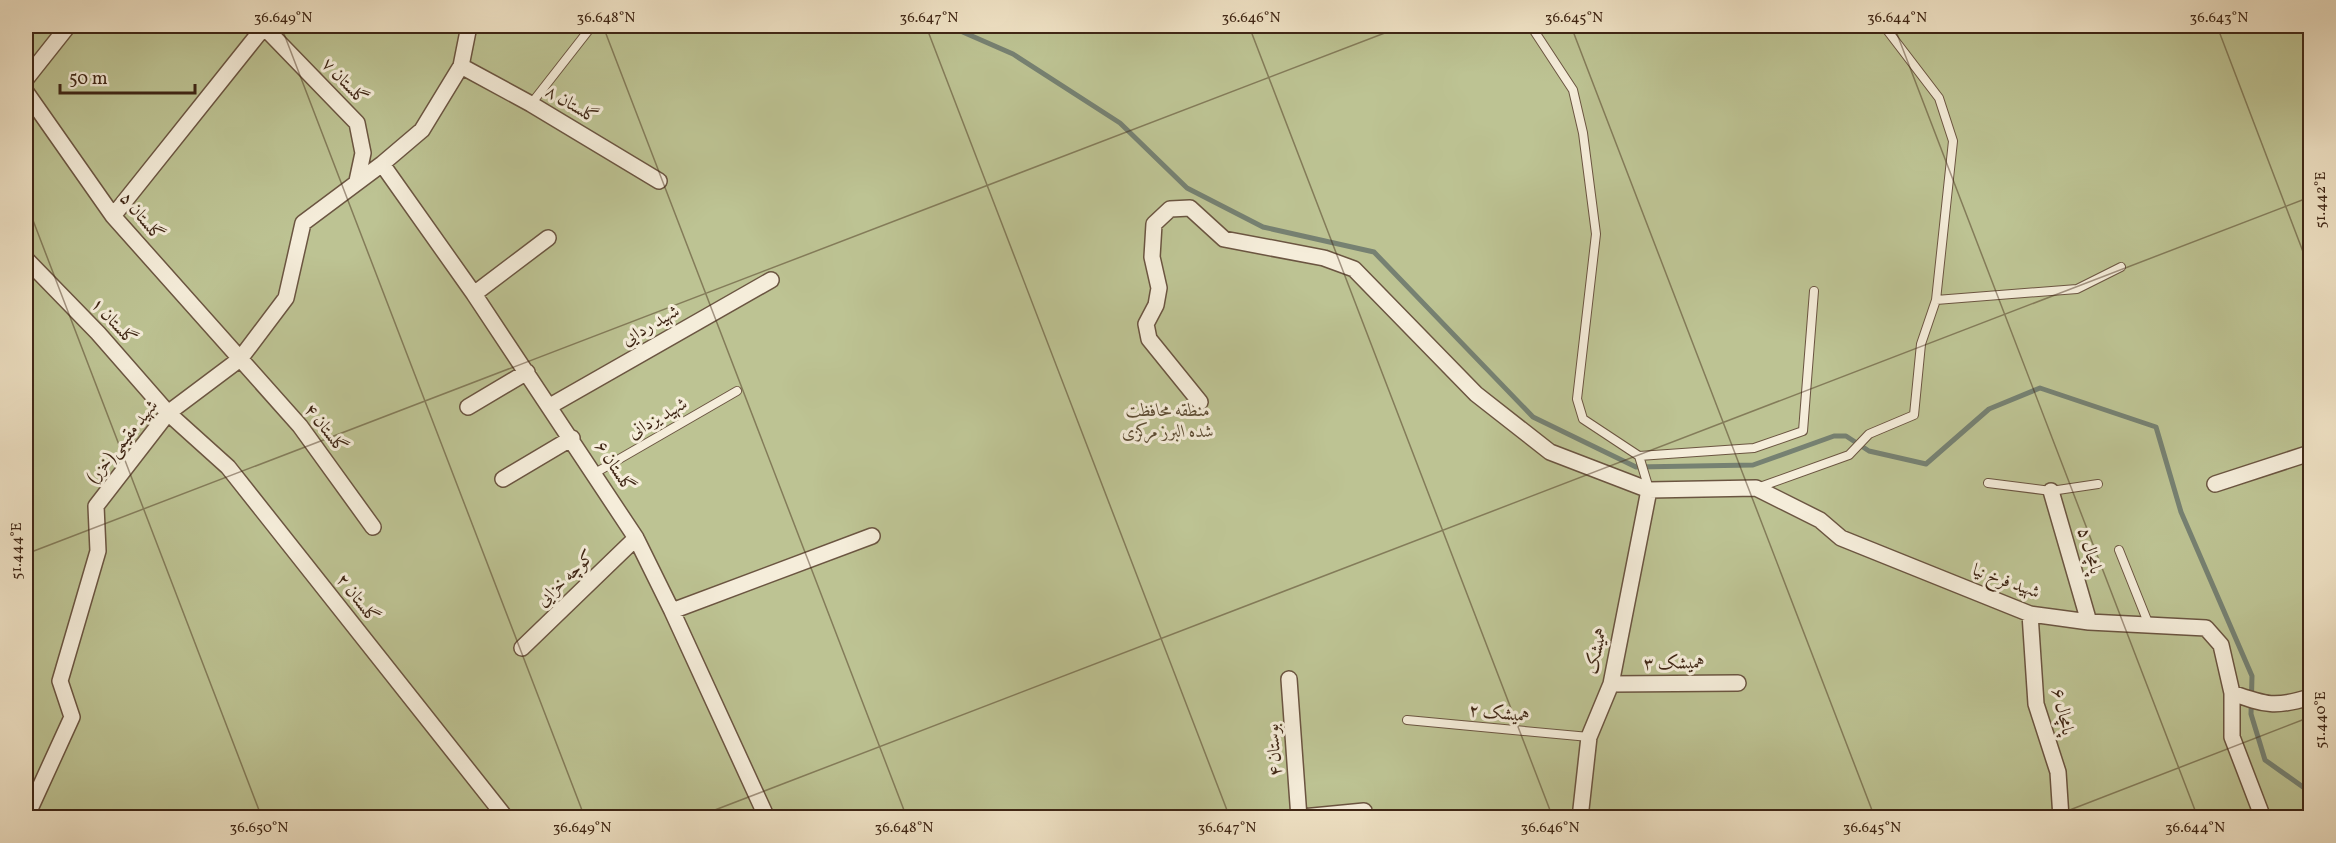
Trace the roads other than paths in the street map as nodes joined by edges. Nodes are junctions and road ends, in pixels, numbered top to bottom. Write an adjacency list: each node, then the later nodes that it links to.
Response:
1 (68, 26): 8 (street)
2 (263, 26): 12 (street, گلستان ۷); 14 (street)
3 (469, 26): 7 (street)
4 (1531, 26): 31 (lane)
5 (1884, 26): 21 (lane)
6 (588, 31): 10 (lane)
7 (461, 66): 10 (street, گلستان ۸); 11 (street)
8 (26, 79)
9 (26, 92): 14 (street, گلستان ۵)
10 (531, 104): 13 (street, گلستان ۸)
11 (382, 164): 12 (street); 20 (street, گلستان ۶)
12 (357, 181): 22 (street, شهید مقیمی(‌خزر))
13 (659, 182)
14 (113, 216): 22 (street, گلستان ۵)
15 (548, 238): 20 (street)
16 (26, 259): 28 (street, گلستان ۱)
17 (2121, 267): 21 (lane)
18 (771, 280): 26 (street, شهید ردایی)
19 (1814, 291): 31 (lane)
20 (474, 294): 23 (street, گلستان ۶)
21 (1936, 300): 38 (lane)
22 (240, 359): 28 (street, شهید مقیمی(‌خزر)); 40 (street, گلستان ۴)
23 (527, 372): 26 (street, گلستان ۶); 27 (street)
24 (737, 391): 32 (lane, شهید یزدانی)
25 (1200, 402): 35 (street)
26 (550, 406): 29 (street, گلستان ۶)
27 (468, 407)
28 (168, 413): 57 (street, شهید مقیمی(‌خزر)); 59 (street, گلستان ۲)
29 (572, 438): 32 (street, گلستان ۶); 33 (street)
30 (2310, 453): 37 (street)
31 (1639, 456): 35 (lane)
32 (595, 473): 42 (street, گلستان ۶)
33 (503, 479)
34 (1988, 483): 39 (lane)
35 (1647, 484): 38 (street, شهید فرخ نیا); 51 (street, همیشک)
36 (2098, 484): 39 (lane)
37 (2215, 484)
38 (1756, 488): 45 (street, شهید فرخ نیا)
39 (2051, 491): 46 (street, پامچال ۵)
40 (373, 527)
41 (872, 536): 44 (street)
42 (636, 538): 44 (street, گلستان ۶); 48 (street, کوچه خزایی)
43 (2119, 550): 47 (lane)
44 (672, 611): 60 (street, گلستان ۶)
45 (2030, 614): 46 (street, شهید فرخ نیا); 63 (street, پامچال ۶)
46 (2089, 622): 47 (street, شهید فرخ نیا)
47 (2149, 625): 52 (street, شهید فرخ نیا)
48 (522, 648)
49 (1289, 679): 58 (street, بوستان ۴)
50 (1738, 683): 51 (street, همیشک ۳)
51 (1611, 684): 55 (street, همیشک)
52 (2238, 695): 53 (street); 64 (street, شهید فرخ نیا)
53 (2310, 697)
54 (1407, 720): 55 (lane, همیشک ۲)
55 (1589, 738): 62 (street, همیشک)
56 (1364, 811): 58 (street)
57 (26, 814)
58 (1299, 817): 61 (street)
59 (506, 818)
60 (767, 818)
61 (1292, 818)
62 (1580, 818)
63 (2061, 818)
64 (2263, 818)

